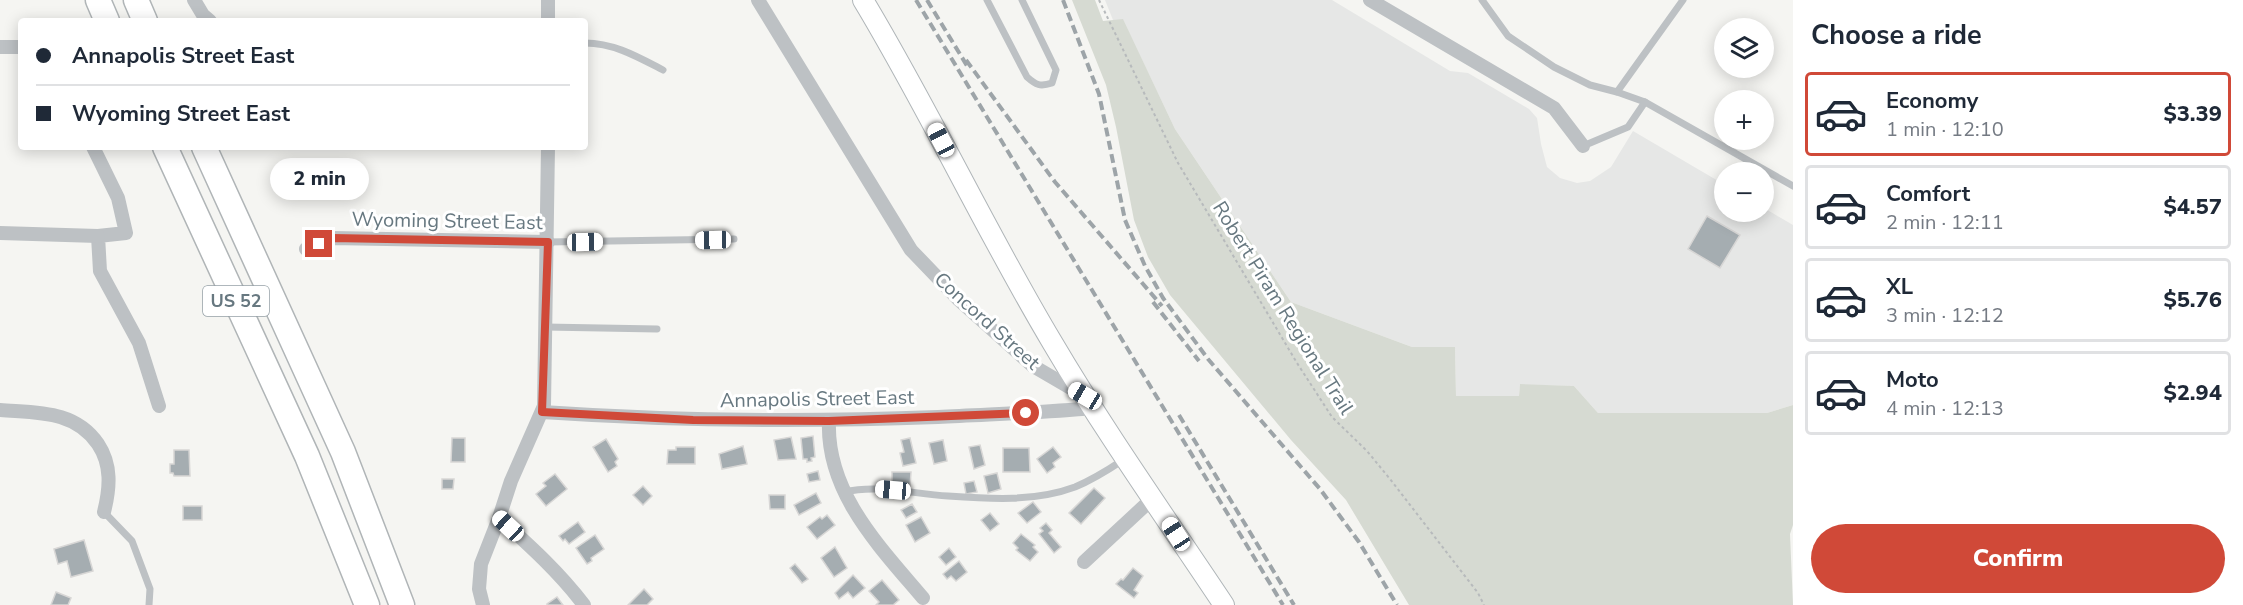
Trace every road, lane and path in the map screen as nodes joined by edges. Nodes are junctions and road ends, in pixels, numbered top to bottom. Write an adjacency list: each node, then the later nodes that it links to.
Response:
1 (98, 0): 13 (highway)
2 (136, 0): 14 (highway)
3 (194, 0): 15 (street)
4 (548, 0): 16 (street)
5 (758, 0): 36 (street, Concord Street)
6 (863, 0): 36 (main road, Concord Street)
7 (987, 0): 8 (lane)
8 (1022, 0)
9 (1099, 0): 54 (path, Robert Piram Regional Trail)
10 (1370, 0): 23 (street)
11 (1482, 0): 21 (lane)
12 (1683, 0): 21 (lane)
13 (106, 18)
14 (145, 18)
15 (206, 18)
16 (548, 18)
17 (588, 43): 20 (lane)
18 (0, 47): 19 (street)
19 (18, 47)
20 (663, 70)
21 (1617, 92): 22 (lane)
22 (1645, 102): 23 (lane); 28 (lane)
23 (1583, 146)
24 (94, 150): 30 (street)
25 (166, 150): 49 (highway, US 52)
26 (205, 150): 50 (highway, US 52)
27 (548, 150): 32 (street)
28 (1793, 186)
29 (0, 233): 30 (street)
30 (98, 236): 37 (street)
31 (734, 240): 32 (lane, Wyoming Street East)
32 (548, 242): 33 (street, Wyoming Street East); 34 (street)
33 (306, 249)
34 (545, 327): 35 (lane); 39 (street)
35 (657, 329)
36 (1089, 402): 40 (street, Annapolis Street East); 41 (main road)
37 (159, 406)
38 (0, 410): 44 (street)
39 (542, 412): 40 (street, Annapolis Street East); 45 (street)
40 (829, 421): 42 (street)
41 (1126, 458): 42 (lane); 43 (main road)
42 (844, 492): 47 (street)
43 (1153, 498): 46 (street); 53 (main road)
44 (104, 512): 48 (lane)
45 (499, 518): 51 (street); 52 (street)
46 (1084, 562)
47 (923, 598)
48 (149, 605)
49 (367, 605)
50 (402, 605)
51 (483, 605)
52 (584, 605)
53 (1224, 605)
54 (1484, 605)

